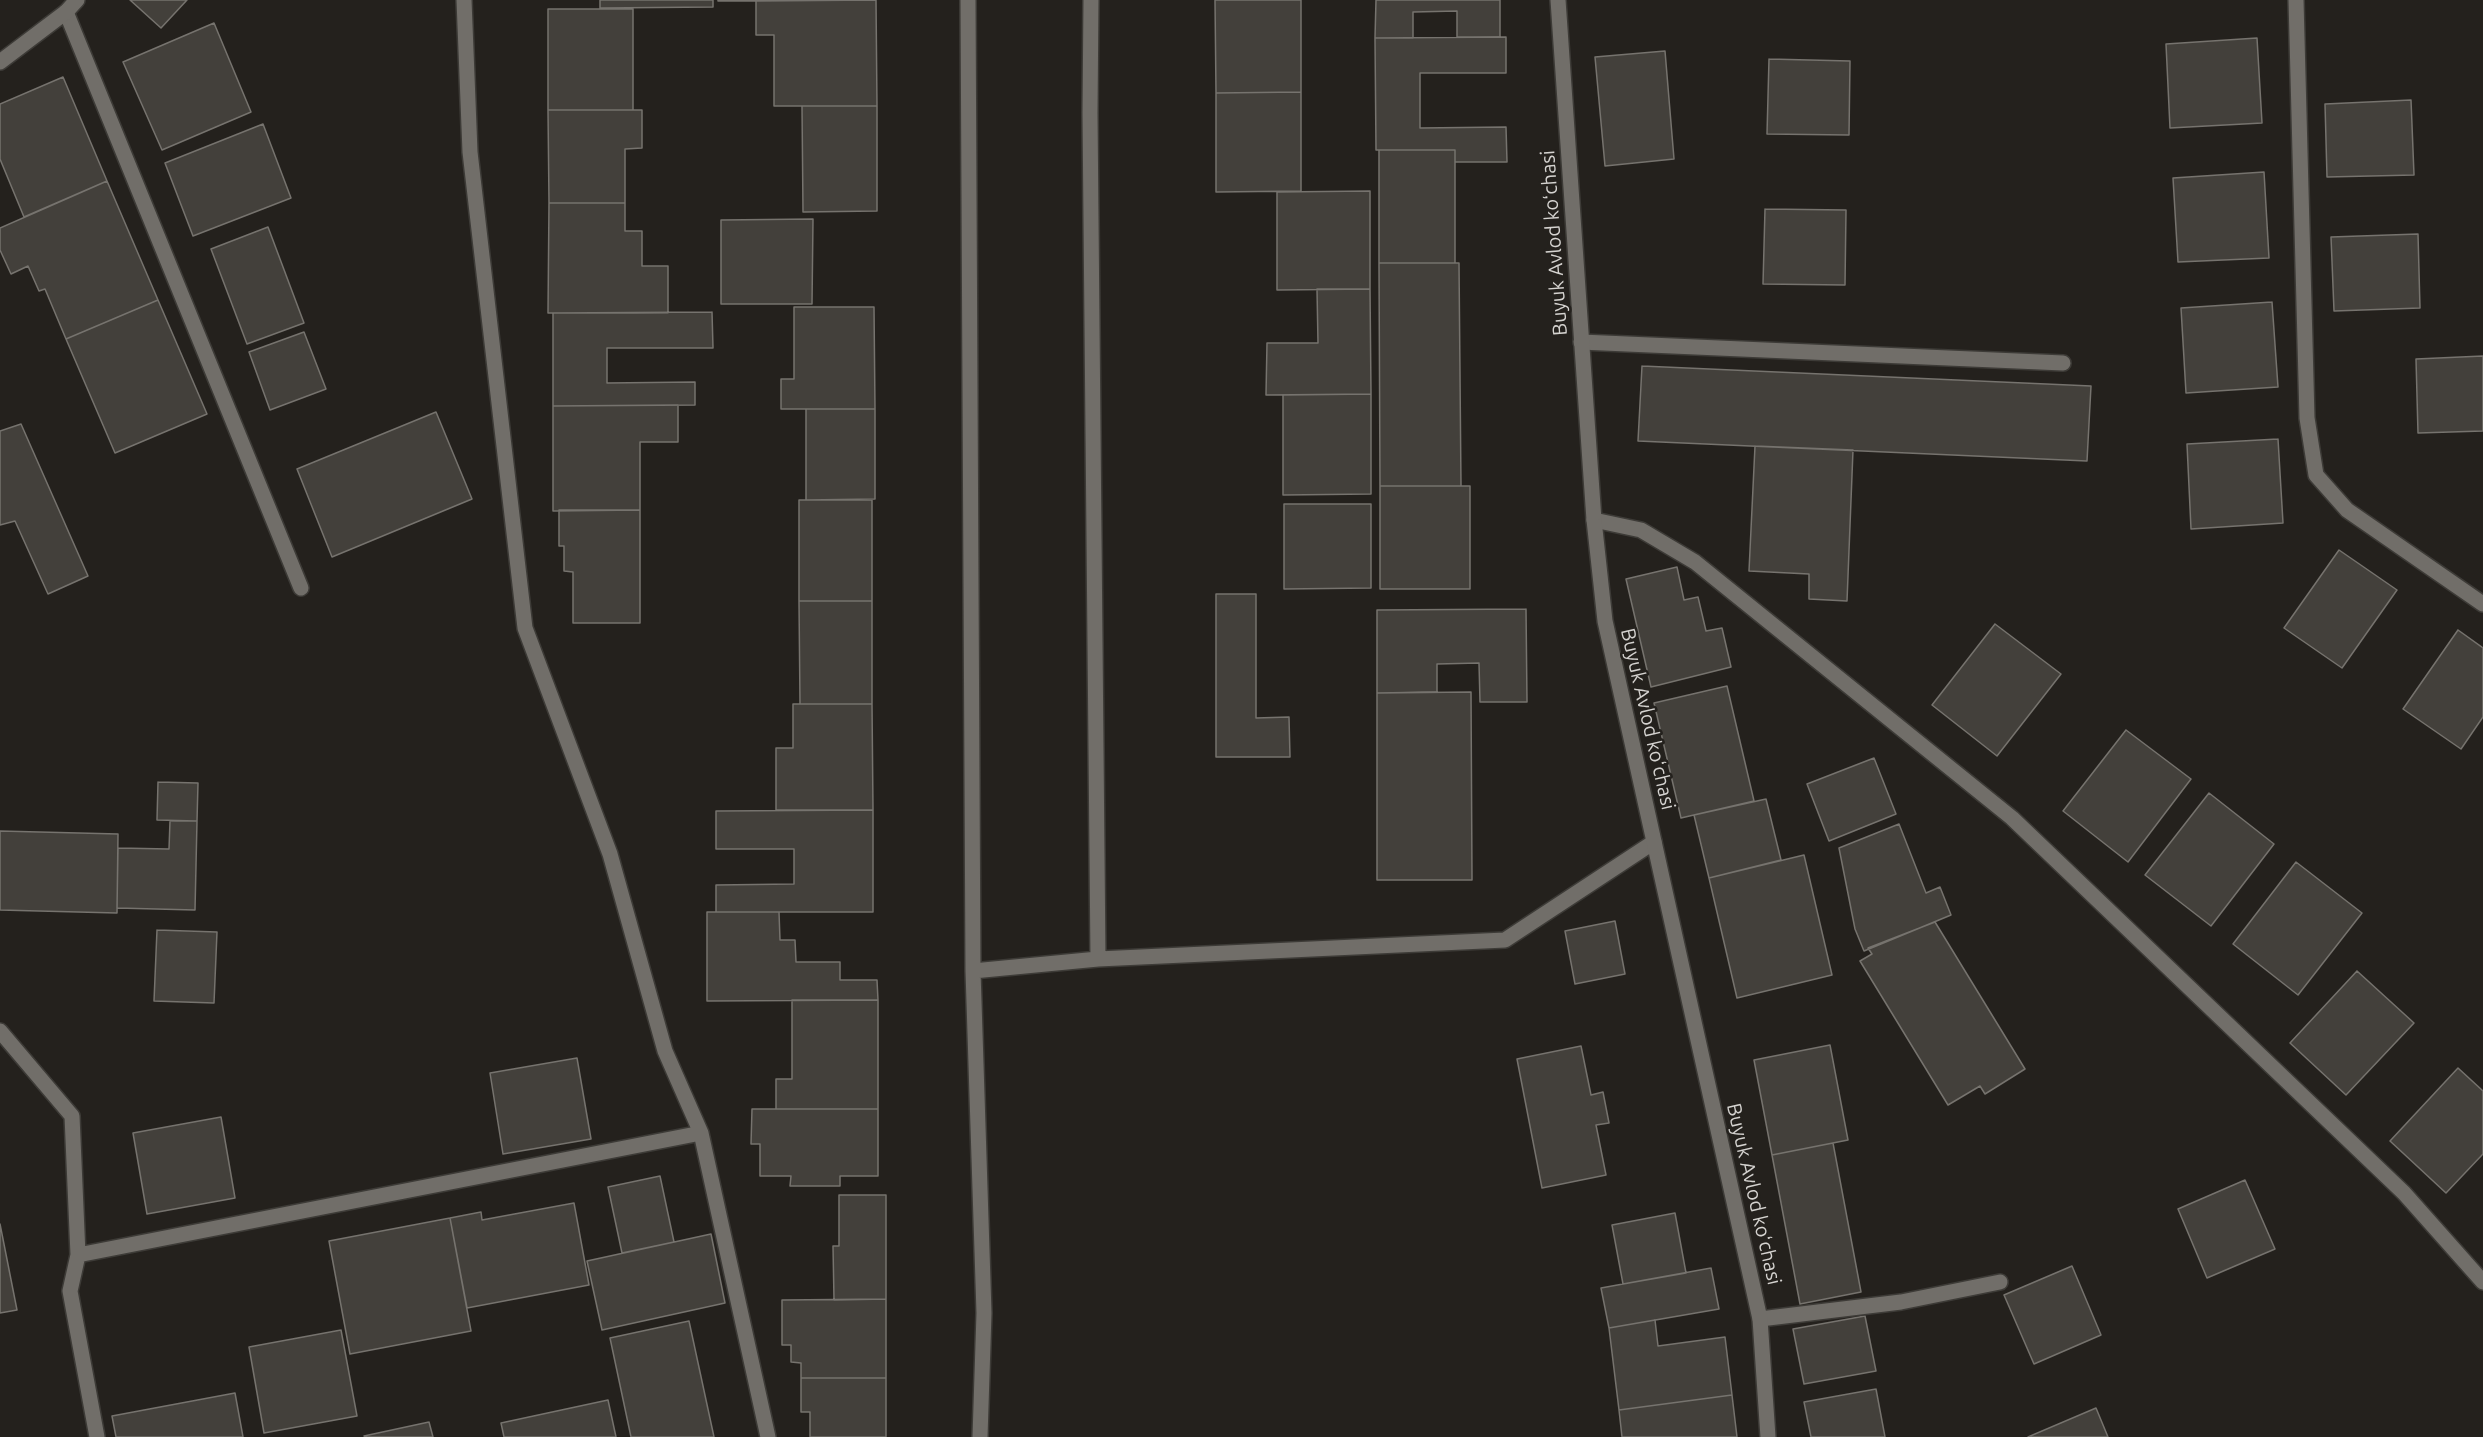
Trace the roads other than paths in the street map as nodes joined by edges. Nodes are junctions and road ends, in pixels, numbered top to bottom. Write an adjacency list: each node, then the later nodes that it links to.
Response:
1 (77, 0): 7 (street)
2 (464, 0): 18 (street)
3 (968, 0): 16 (street)
4 (1091, 0): 15 (street)
5 (1558, 0): 9 (street, Buyuk Avlod koʻchasi)
6 (2296, 0): 13 (street)
7 (66, 12): 8 (street); 12 (street)
8 (0, 62)
9 (1581, 342): 10 (street); 11 (street, Buyuk Avlod koʻchasi)
10 (2063, 363)
11 (1594, 520): 14 (street, Buyuk Avlod koʻchasi); 21 (street)
12 (301, 588)
13 (2483, 604)
14 (1654, 842): 15 (street); 22 (street, Buyuk Avlod koʻchasi)
15 (1098, 959): 16 (street)
16 (973, 971): 25 (street)
17 (0, 1031): 19 (street)
18 (701, 1133): 19 (street); 24 (street)
19 (78, 1255): 23 (street)
20 (2000, 1282): 22 (street)
21 (2483, 1282)
22 (1760, 1319): 26 (street, Buyuk Avlod koʻchasi)
23 (97, 1437)
24 (768, 1437)
25 (980, 1437)
26 (1768, 1437)

